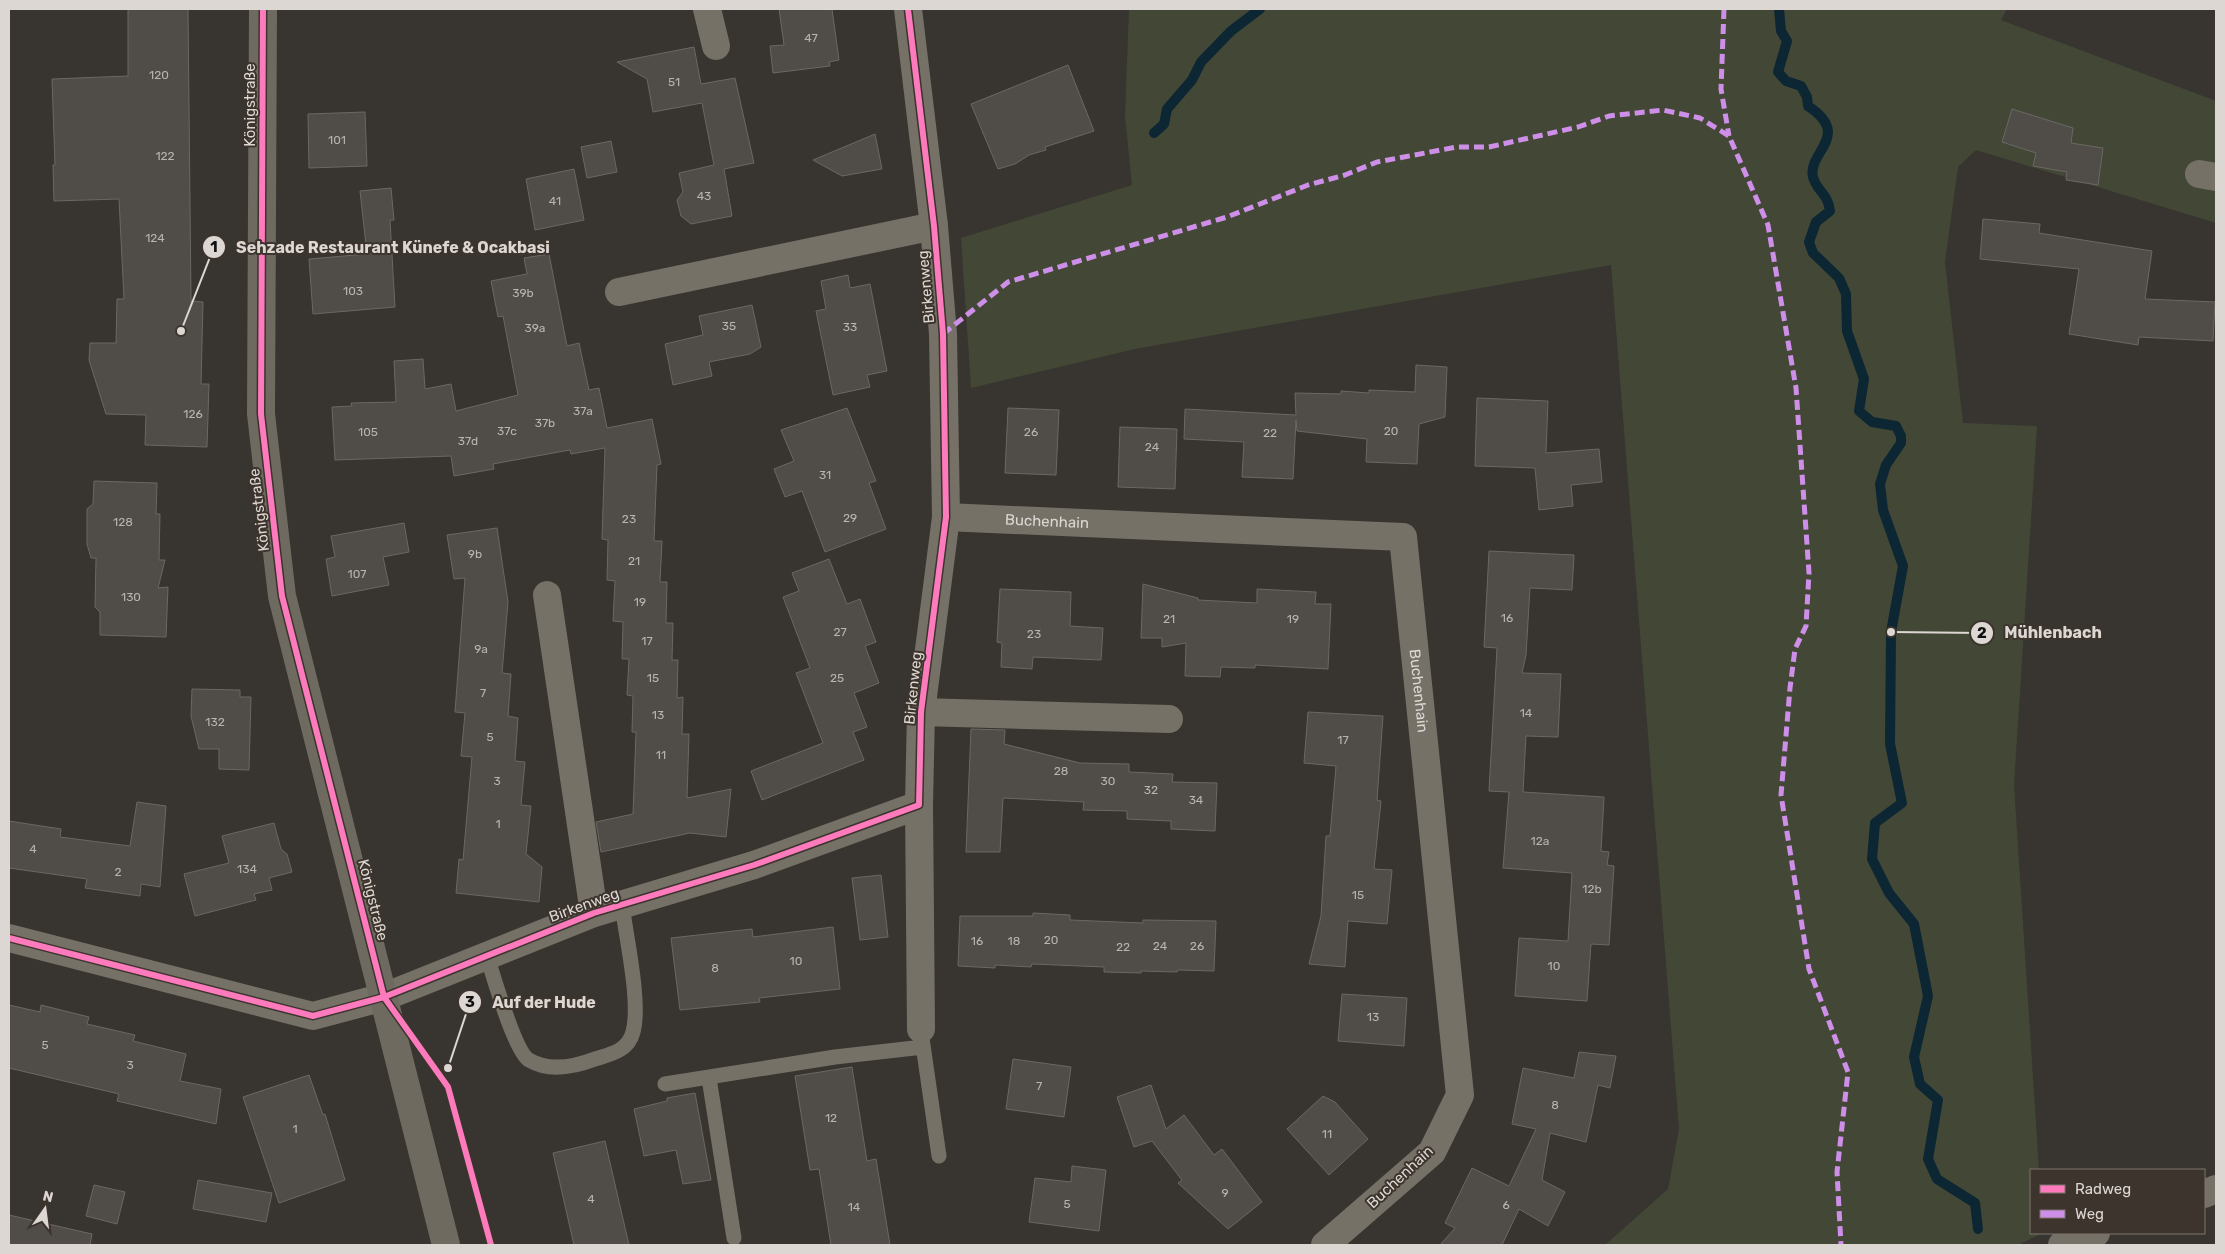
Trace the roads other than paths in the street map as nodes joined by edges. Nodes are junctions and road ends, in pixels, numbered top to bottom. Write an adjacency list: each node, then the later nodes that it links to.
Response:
1 (263, 9): 16 (main road, Königstraße)
2 (707, 9): 4 (street)
3 (908, 9): 5 (street, Birkenweg)
4 (716, 46)
5 (934, 226): 6 (street, Birkenweg); 7 (street, Birkenweg)
6 (619, 292)
7 (946, 517): 9 (street, Birkenweg); 24 (street, Buchenhain)
8 (547, 595): 13 (street, Birkenweg)
9 (921, 712): 10 (street, Birkenweg); 11 (street, Birkenweg)
10 (1169, 719)
11 (919, 805): 12 (street, Birkenweg); 17 (street, Birkenweg)
12 (622, 904): 13 (street, Birkenweg); 15 (lane)
13 (594, 913): 15 (street, Birkenweg)
14 (9, 938): 16 (street, Birkenweg)
15 (487, 956): 16 (street, Birkenweg)
16 (384, 996): 23 (main road, Königstraße)
17 (922, 1038): 18 (lane); 20 (lane)
18 (709, 1078): 19 (lane); 22 (lane)
19 (665, 1084)
20 (939, 1156)
21 (2093, 1234): 25 (street)
22 (734, 1238)
23 (446, 1245)
24 (1325, 1245)
25 (2062, 1245)

